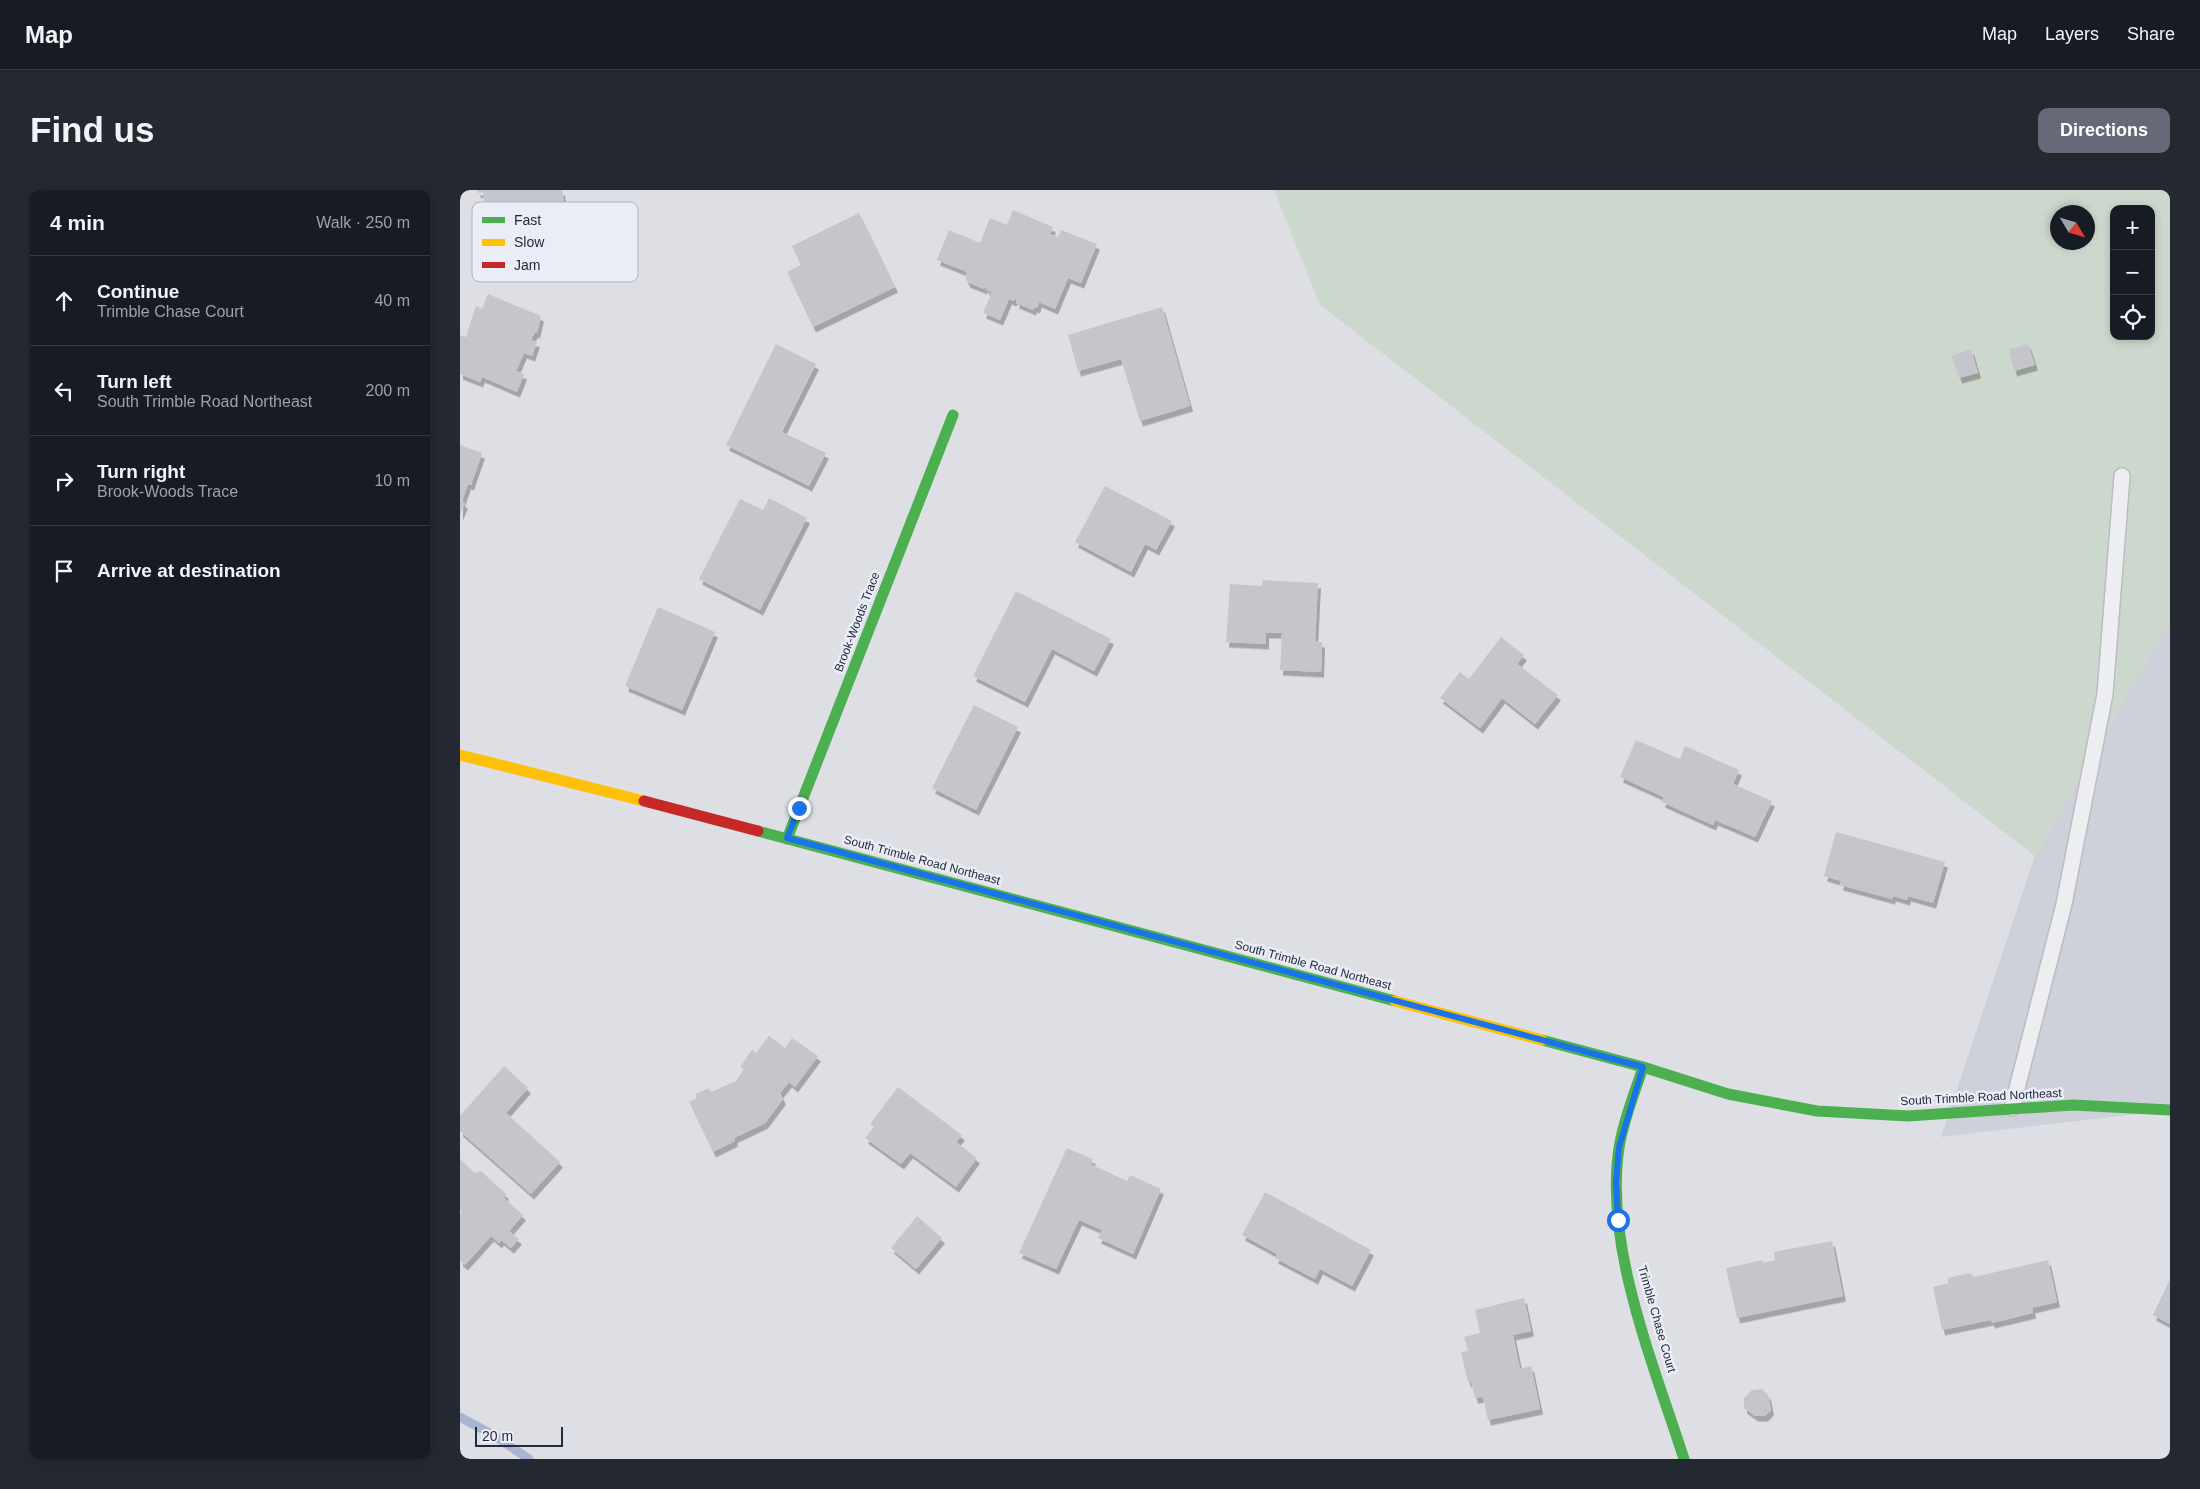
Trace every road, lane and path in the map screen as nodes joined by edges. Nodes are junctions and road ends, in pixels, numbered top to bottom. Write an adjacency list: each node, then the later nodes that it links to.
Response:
1 (953, 415): 4 (street, Brook-Woods Trace)
2 (2122, 476): 6 (lane)
3 (460, 755): 4 (street, South Trimble Road Northeast)
4 (787, 838): 5 (street, South Trimble Road Northeast)
5 (1643, 1067): 6 (street, South Trimble Road Northeast); 8 (street, Trimble Chase Court)
6 (2012, 1108): 7 (street, South Trimble Road Northeast)
7 (2170, 1110)
8 (1684, 1459)

